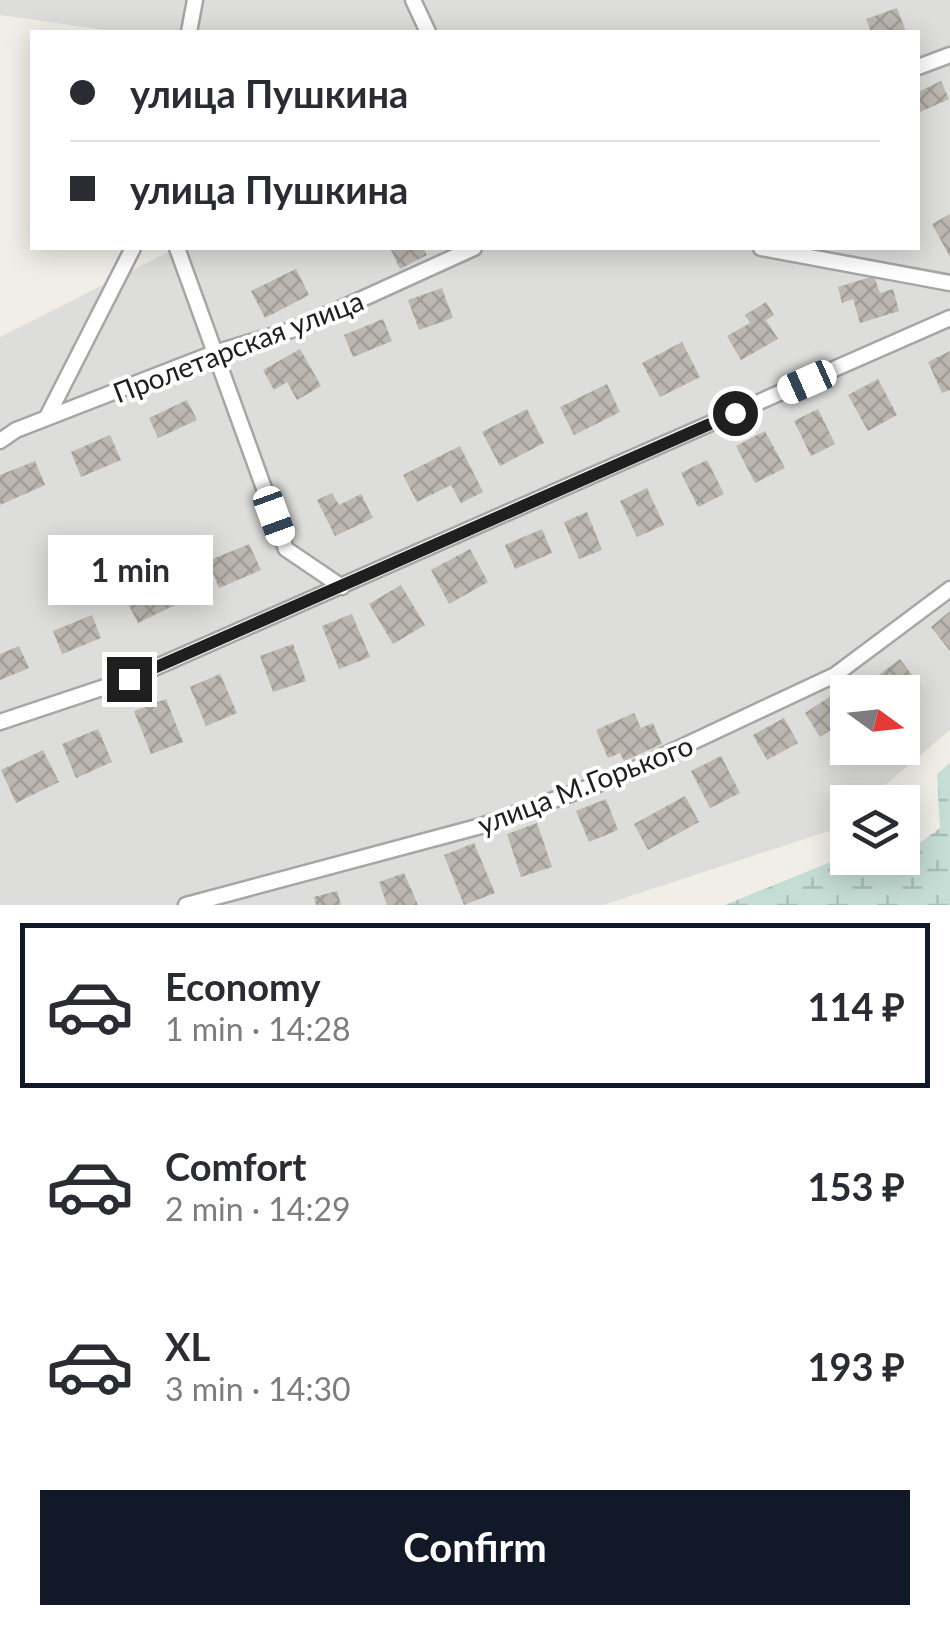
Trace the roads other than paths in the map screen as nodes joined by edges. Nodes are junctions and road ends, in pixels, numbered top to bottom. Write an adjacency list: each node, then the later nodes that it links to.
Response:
1 (195, 0): 3 (street)
2 (413, 0): 4 (street)
3 (189, 30)
4 (427, 30)
5 (950, 55): 6 (street)
6 (920, 66)
7 (132, 250): 14 (street)
8 (179, 250): 13 (street)
9 (470, 250): 13 (street, Пролетарская улица)
10 (771, 250): 11 (street)
11 (950, 282)
12 (950, 318): 16 (street)
13 (214, 354): 14 (street, Пролетарская улица); 16 (street)
14 (47, 417): 15 (street, Пролетарская улица)
15 (0, 440)
16 (342, 587): 18 (street)
17 (950, 589): 19 (street, улица М.Горького)
18 (0, 722)
19 (186, 905)

